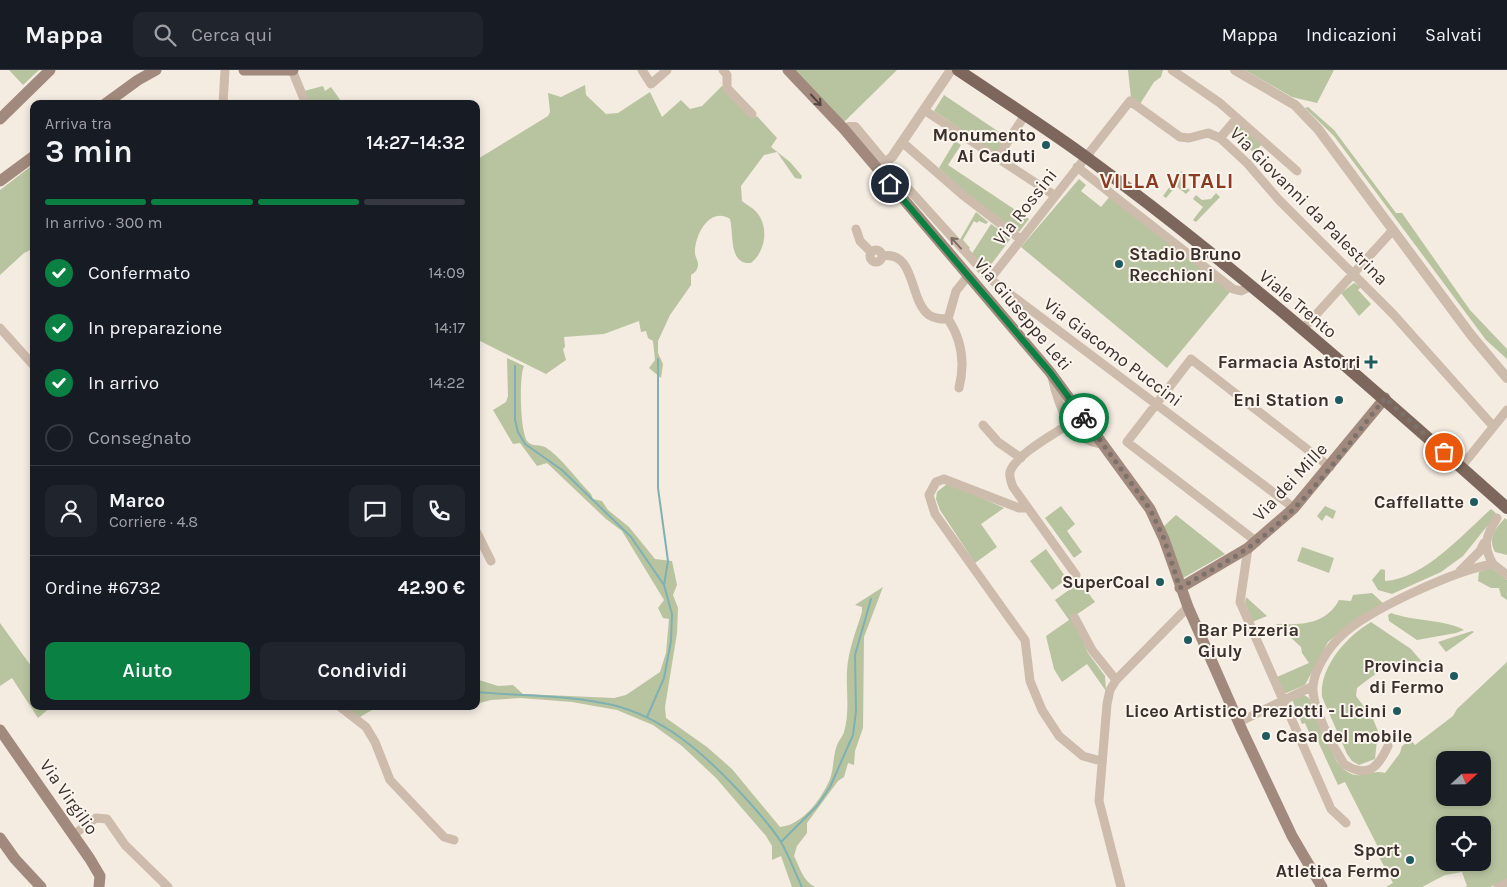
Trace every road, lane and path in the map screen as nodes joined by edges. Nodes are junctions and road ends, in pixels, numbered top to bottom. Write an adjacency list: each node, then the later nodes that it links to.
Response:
1 (50, 70): 21 (main road)
2 (156, 70): 14 (main road)
3 (225, 70): 15 (street)
4 (244, 70): 5 (main road)
5 (292, 70): 16 (street)
6 (642, 70): 7 (street)
7 (667, 70)
8 (723, 70): 18 (street)
9 (788, 70): 22 (main road, Via Giuseppe Leti, one-way to 22)
10 (951, 70): 17 (street)
11 (958, 70): 19 (main road, Viale Trento)
12 (1172, 70): 20 (street)
13 (1235, 70): 34 (street)
14 (110, 100)
15 (223, 100)
16 (304, 100)
17 (924, 110): 24 (street); 26 (street)
18 (752, 114)
19 (1025, 115): 25 (main road, Viale Trento); 26 (street)
20 (1237, 118): 23 (street); 30 (street)
21 (0, 119)
22 (844, 129): 28 (street); 37 (main road, Via Giuseppe Leti)
23 (1220, 138): 25 (street, Via Giovanni da Palestrina); 36 (street, Via Giovanni da Palestrina)
24 (902, 142): 28 (street); 35 (street)
25 (1086, 156): 29 (street, Via Rossini); 39 (main road, Viale Trento)
26 (997, 158): 32 (street)
27 (30, 159): 31 (main road)
28 (885, 163): 38 (street, Via Giacomo Puccini, one-way to 28)
29 (1077, 167): 32 (street, Via Rossini); 39 (street)
30 (1297, 170)
31 (0, 181)
32 (1054, 195): 35 (street, Via Rossini)
33 (856, 229): 40 (street)
34 (1393, 230): 36 (street); 45 (street)
35 (1020, 239): 38 (street, Via Rossini)
36 (1353, 273): 42 (street); 52 (street, Via Giovanni da Palestrina)
37 (968, 276): 40 (street); 44 (main road, Via Giuseppe Leti)
38 (990, 279): 48 (street, Via Giacomo Puccini)
39 (1250, 287): 42 (main road, Viale Trento)
40 (948, 320): 46 (street)
41 (0, 328): 43 (street)
42 (1302, 330): 47 (main road, Viale Trento)
43 (30, 362)
44 (1050, 372): 50 (street); 53 (main road, Via Giuseppe Leti)
45 (1507, 378)
46 (959, 388)
47 (1385, 398): 55 (main road, Via dei Mille); 56 (main road, Viale Trento)
48 (1156, 404): 55 (street); 58 (street, Via Giacomo Puccini); 63 (street)
49 (1507, 410): 52 (street)
50 (1069, 424): 53 (street); 54 (street)
51 (983, 425): 54 (street)
52 (1493, 426): 56 (street)
53 (1103, 444): 69 (main road, Via Giuseppe Leti)
54 (1021, 458): 57 (street)
55 (1330, 467): 58 (main road, Via dei Mille)
56 (1461, 467): 59 (main road, Viale Trento)
57 (1027, 508): 66 (street); 79 (street)
58 (1294, 508): 63 (main road, Via dei Mille)
59 (1507, 508)
60 (1498, 518): 62 (street)
61 (480, 540): 64 (street)
62 (1484, 543): 65 (street); 67 (street)
63 (1252, 545): 69 (main road, Via dei Mille); 74 (street)
64 (490, 561)
65 (1493, 564): 67 (street); 68 (street)
66 (1076, 575)
67 (1456, 575): 73 (street)
68 (1507, 575)
69 (1180, 588): 70 (main road, Via Giuseppe Leti)
70 (1188, 607): 72 (street); 76 (main road, Via Giuseppe Leti)
71 (1075, 618): 72 (street)
72 (1116, 680): 79 (street)
73 (1313, 686): 74 (street); 78 (street)
74 (1282, 700): 76 (street); 80 (street)
75 (344, 710): 83 (street)
76 (1238, 722): 89 (main road, Via Giuseppe Leti)
77 (0, 730): 81 (main road, Via Virgilio)
78 (1388, 746)
79 (1101, 761): 88 (street)
80 (1346, 823)
81 (74, 835): 86 (main road, Via Virgilio); 87 (street)
82 (0, 838): 85 (main road)
83 (454, 840)
84 (1507, 883): 90 (street)
85 (41, 887)
86 (99, 887)
87 (168, 887)
88 (1121, 887)
89 (1322, 887)
90 (1498, 887)

